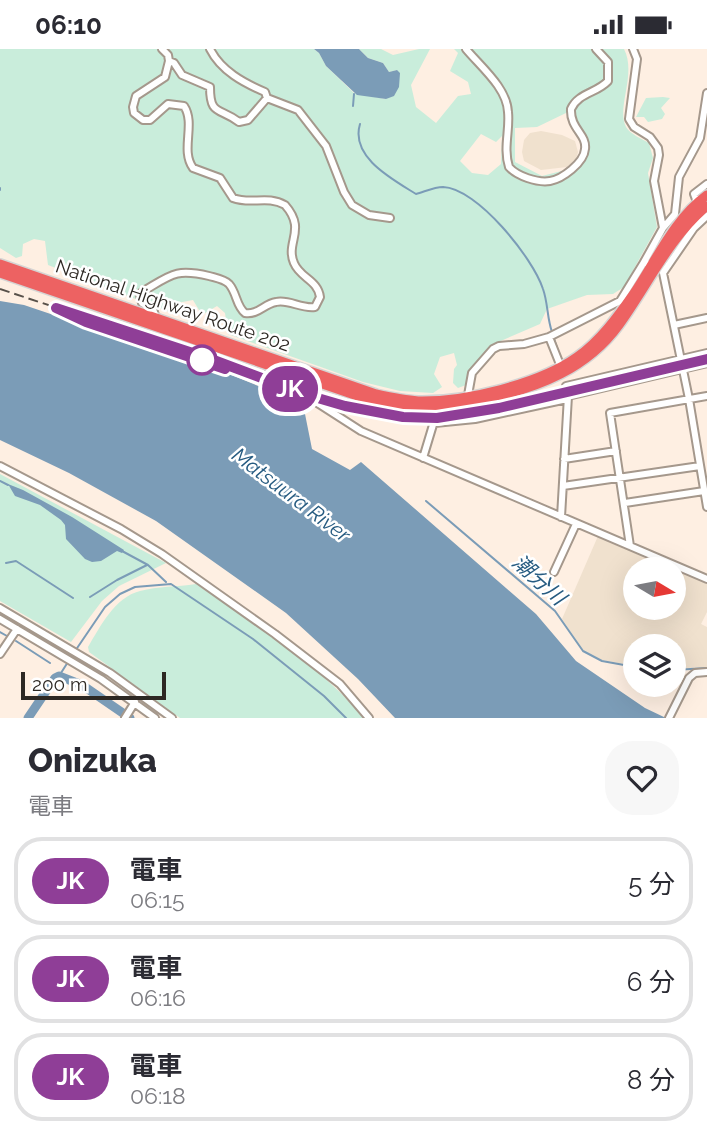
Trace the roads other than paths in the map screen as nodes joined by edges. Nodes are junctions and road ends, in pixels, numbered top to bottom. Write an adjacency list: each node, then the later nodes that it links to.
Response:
1 (162, 49): 6 (street)
2 (210, 49): 8 (street)
3 (466, 49): 4 (street)
4 (596, 49)
5 (633, 49): 12 (street)
6 (169, 61): 8 (street); 23 (street)
7 (707, 93): 9 (street)
8 (267, 98): 16 (street)
9 (706, 103): 14 (street)
10 (707, 184): 13 (street)
11 (707, 195): 13 (highway, National Highway Route 202)
12 (659, 204): 14 (street); 17 (street)
13 (702, 204): 18 (highway, National Highway Route 202); 20 (highway, National Highway Route 202)
14 (676, 208): 17 (street)
15 (707, 216): 18 (street)
16 (390, 218)
17 (663, 228): 20 (street)
18 (669, 257): 20 (highway, National Highway Route 202)
19 (0, 264): 23 (highway, National Highway Route 202)
20 (654, 267): 22 (highway, National Highway Route 202); 25 (street); 41 (highway, National Highway Route 202)
21 (0, 273): 30 (highway, National Highway Route 202)
22 (622, 304): 26 (street); 32 (highway, National Highway Route 202)
23 (156, 318): 29 (highway, National Highway Route 202)
24 (707, 318): 25 (street)
25 (674, 325): 28 (street)
26 (549, 337): 32 (street); 37 (street)
27 (707, 353): 28 (street)
28 (681, 359): 33 (street); 35 (street)
29 (279, 360): 34 (street); 41 (highway, National Highway Route 202)
30 (257, 362): 34 (highway, National Highway Route 202); 36 (street)
31 (707, 363): 33 (street)
32 (561, 367): 37 (highway, National Highway Route 202)
33 (683, 369): 39 (street); 40 (street)
34 (294, 375): 36 (street); 41 (highway, National Highway Route 202)
35 (566, 387)
36 (303, 391): 44 (street)
37 (468, 395): 41 (highway, National Highway Route 202)
38 (707, 396): 40 (street)
39 (567, 399): 42 (street); 45 (street)
40 (689, 399): 43 (street); 47 (street)
41 (439, 404): 42 (street)
42 (435, 423): 44 (street)
43 (616, 451): 45 (street); 48 (street)
44 (423, 458): 53 (street)
45 (565, 459): 49 (street)
46 (0, 466): 68 (street)
47 (700, 466): 48 (street); 50 (street)
48 (621, 478): 49 (street); 51 (street)
49 (563, 486): 53 (street)
50 (704, 491): 51 (street); 52 (street)
51 (625, 503): 55 (street)
52 (707, 507)
53 (561, 517): 54 (street)
54 (576, 524): 55 (street); 56 (street)
55 (630, 546): 57 (street)
56 (554, 572)
57 (707, 579)
58 (0, 608): 63 (street)
59 (0, 619): 60 (street)
60 (17, 629): 61 (street); 64 (street)
61 (0, 654)
62 (707, 672): 69 (street)
63 (140, 694): 64 (street); 67 (street)
64 (135, 703): 65 (street); 66 (street)
65 (125, 718)
66 (155, 718)
67 (172, 718)
68 (369, 718)
69 (669, 718)

